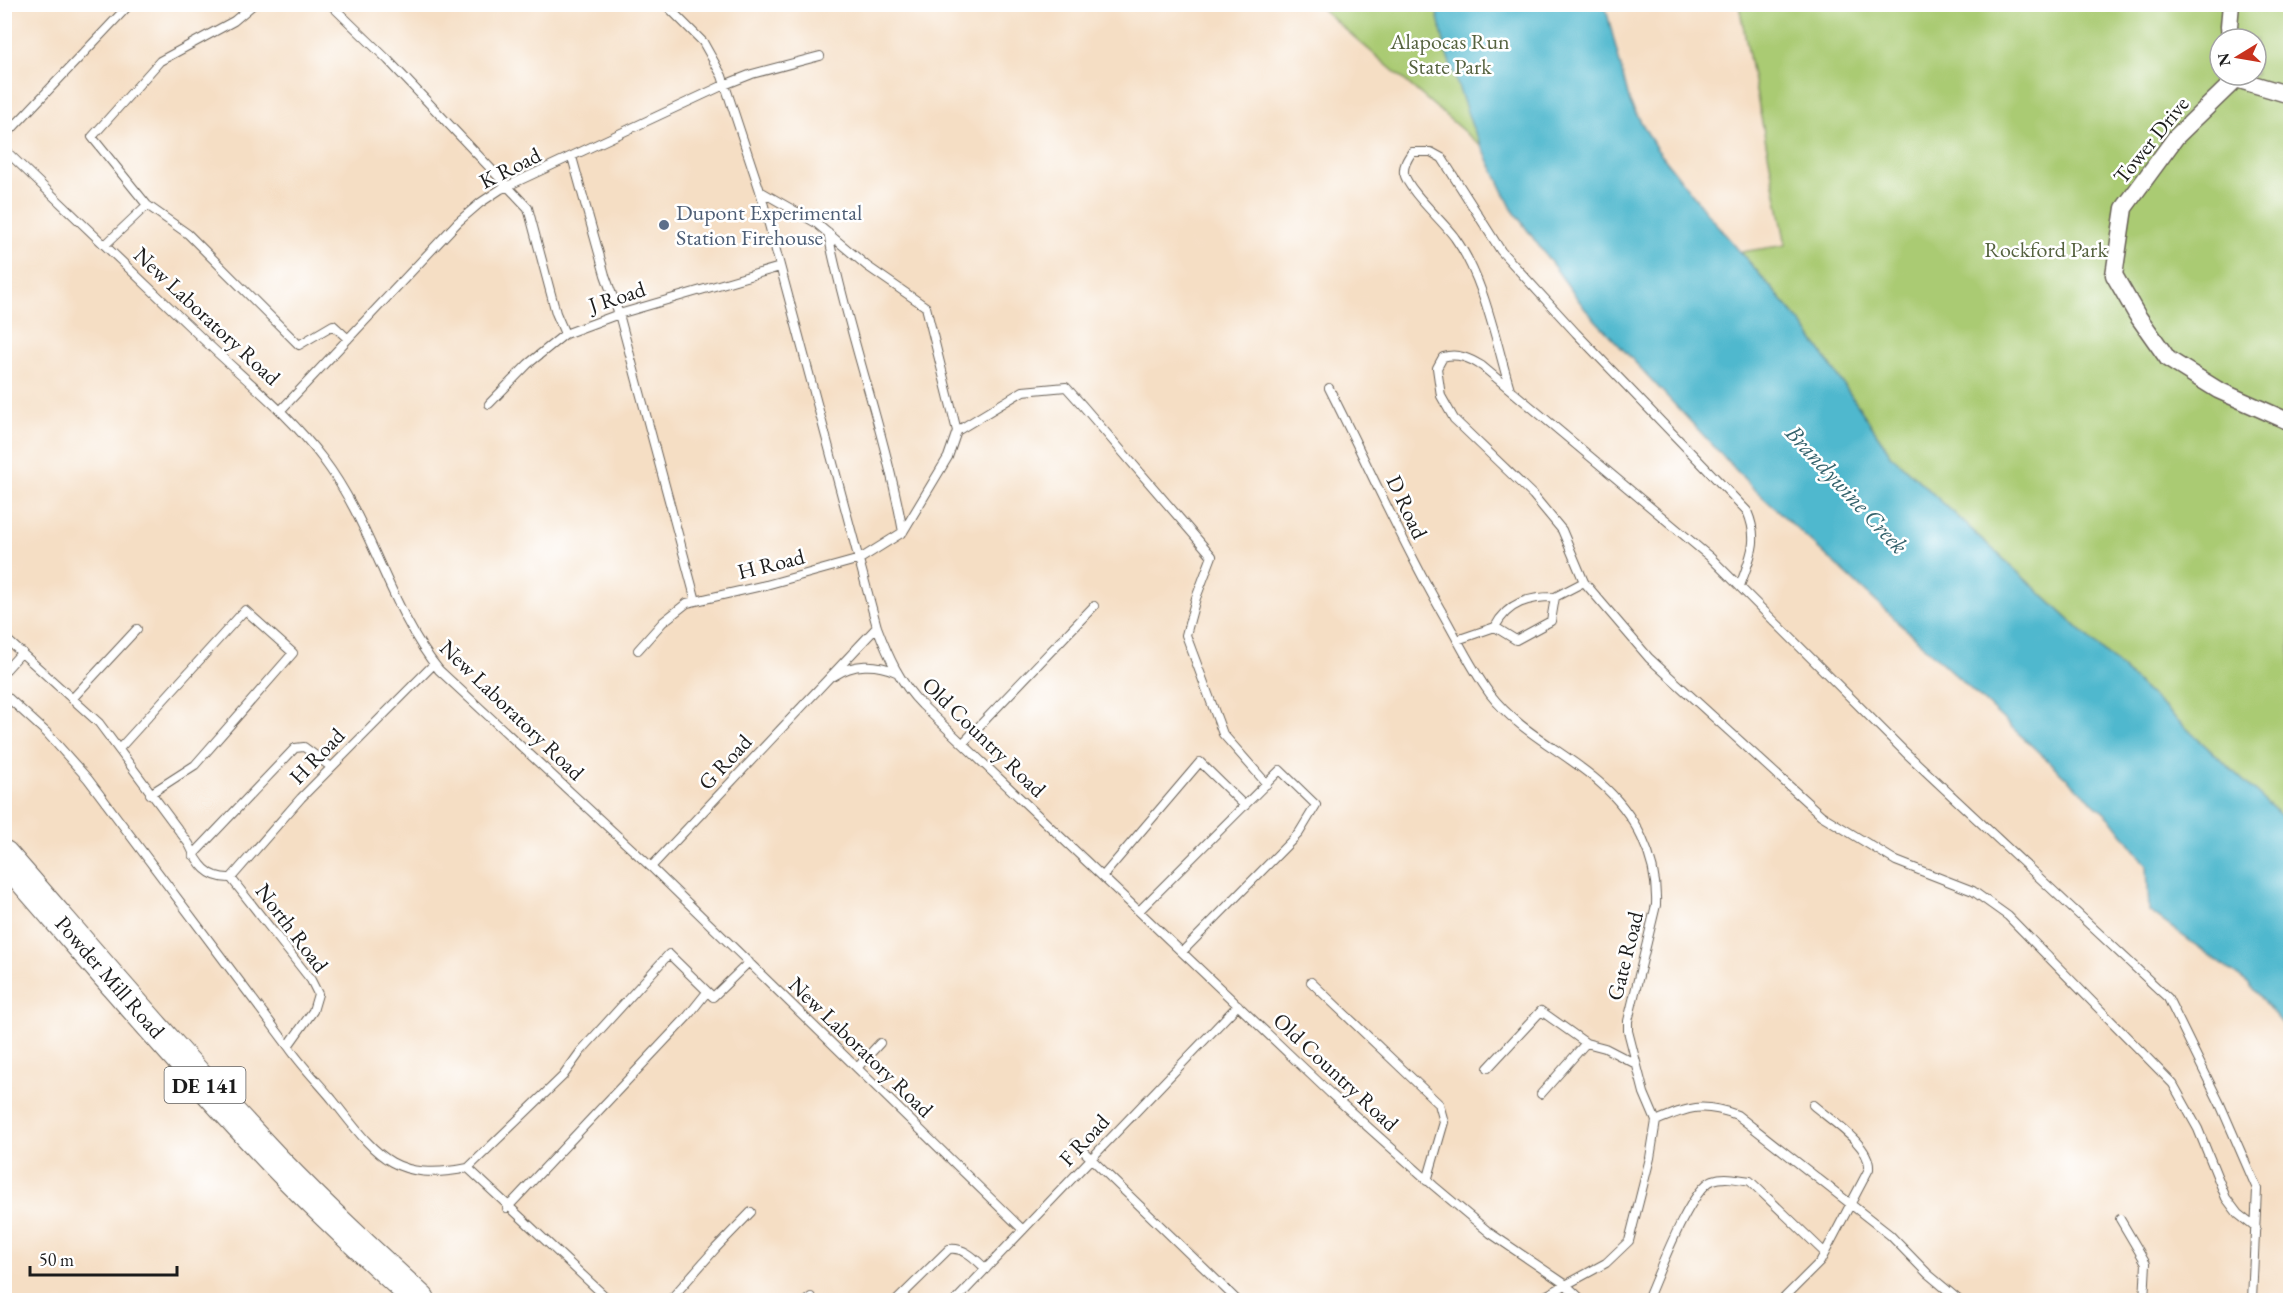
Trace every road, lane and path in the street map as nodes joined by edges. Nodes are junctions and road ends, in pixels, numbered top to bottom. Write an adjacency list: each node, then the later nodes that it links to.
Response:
1 (130, 4): 12 (lane)
2 (254, 4): 17 (lane)
3 (330, 4): 15 (lane)
4 (665, 4): 8 (lane, Old Country Road)
5 (2231, 4): 6 (street)
6 (2229, 27)
7 (820, 56): 8 (lane, K Road)
8 (724, 85): 14 (lane, K Road); 16 (lane, Old Country Road)
9 (2226, 87): 28 (street, Tower Drive)
10 (2266, 87): 11 (street, Tower Drive)
11 (2290, 95)
12 (4, 137)
13 (4, 149): 19 (lane, New Laboratory Road)
14 (572, 157): 15 (lane, K Road); 21 (lane)
15 (509, 186): 22 (lane); 23 (lane, K Road)
16 (759, 191): 18 (lane); 20 (lane, Old Country Road)
17 (147, 205): 19 (lane); 23 (lane)
18 (828, 233): 29 (lane); 30 (lane)
19 (105, 245): 27 (lane, New Laboratory Road)
20 (780, 267): 21 (lane, J Road); 31 (lane, Old Country Road)
21 (619, 314): 22 (lane, J Road); 35 (lane)
22 (565, 334): 26 (lane, J Road)
23 (348, 339): 27 (lane, K Road)
24 (1329, 388): 41 (lane, D Road)
25 (1510, 390): 32 (lane); 33 (lane); 33 (lane)
26 (489, 404)
27 (281, 410): 44 (lane, New Laboratory Road)
28 (2290, 423)
29 (957, 431): 30 (lane); 53 (lane)
30 (903, 532): 31 (lane, H Road)
31 (860, 559): 35 (lane, H Road); 37 (lane, Old Country Road)
32 (1584, 582): 34 (lane); 84 (lane)
33 (1740, 586): 84 (lane)
34 (1556, 597): 38 (lane); 38 (lane)
35 (696, 601): 42 (lane, H Road)
36 (1094, 606): 50 (lane)
37 (877, 627): 46 (lane, Old Country Road); 47 (lane, G Road)
38 (1496, 627): 41 (lane)
39 (137, 629): 49 (lane)
40 (4, 637): 43 (lane, North Road)
41 (1457, 640): 70 (lane, Gate Road)
42 (639, 650)
43 (21, 652): 45 (lane); 49 (lane, North Road)
44 (434, 664): 52 (lane, H Road); 58 (lane, New Laboratory Road)
45 (4, 672)
46 (896, 672): 47 (lane); 50 (lane, Old Country Road)
47 (826, 681): 58 (lane, G Road)
48 (4, 694): 69 (lane)
49 (72, 699): 51 (lane, North Road)
50 (963, 743): 59 (lane, Old Country Road)
51 (120, 749): 54 (lane, North Road); 54 (lane)
52 (331, 767): 56 (lane); 60 (lane, H Road)
53 (1267, 784): 55 (lane); 62 (lane)
54 (150, 794): 56 (lane, North Road)
55 (1245, 806): 59 (lane); 61 (lane)
56 (193, 855): 60 (lane, North Road)
57 (4, 856): 89 (highway, Powder Mill Road / DE 141)
58 (651, 867): 63 (lane, New Laboratory Road)
59 (1103, 876): 61 (lane, Old Country Road)
60 (231, 878): 69 (lane, North Road)
61 (1139, 911): 62 (lane, Old Country Road)
62 (1182, 952): 66 (lane, Old Country Road)
63 (749, 962): 65 (lane); 71 (lane, New Laboratory Road)
64 (1311, 982): 79 (lane)
65 (707, 992): 78 (lane); 81 (lane)
66 (1238, 1005): 77 (lane, F Road); 79 (lane, Old Country Road)
67 (880, 1043): 71 (lane)
68 (1586, 1043): 70 (lane); 72 (lane); 73 (lane)
69 (288, 1046): 78 (lane)
70 (1636, 1064): 75 (lane, Gate Road)
71 (857, 1068): 85 (lane, New Laboratory Road)
72 (1488, 1068)
73 (1541, 1094)
74 (1813, 1105): 80 (lane)
75 (1656, 1120): 80 (lane); 88 (lane)
76 (1076, 1143): 77 (lane)
77 (1092, 1158): 85 (lane, F Road); 94 (lane)
78 (468, 1168): 81 (lane)
79 (1427, 1180): 88 (lane, Old Country Road)
80 (1848, 1203): 86 (lane); 99 (lane)
81 (507, 1208): 90 (lane)
82 (751, 1212): 91 (lane)
83 (2120, 1219): 100 (lane)
84 (2256, 1228): 101 (lane)
85 (1023, 1230): 87 (lane, F Road)
86 (1824, 1252): 97 (lane); 98 (lane)
87 (986, 1269): 92 (lane); 93 (lane, F Road)
88 (1565, 1284): 95 (lane); 96 (lane, Old Country Road)
89 (420, 1300)
90 (609, 1300)
91 (670, 1300)
92 (897, 1300)
93 (956, 1300)
94 (1237, 1300)
95 (1538, 1300)
96 (1582, 1300)
97 (1650, 1300)
98 (1782, 1300)
99 (1959, 1300)
100 (2144, 1300)
101 (2252, 1300)

